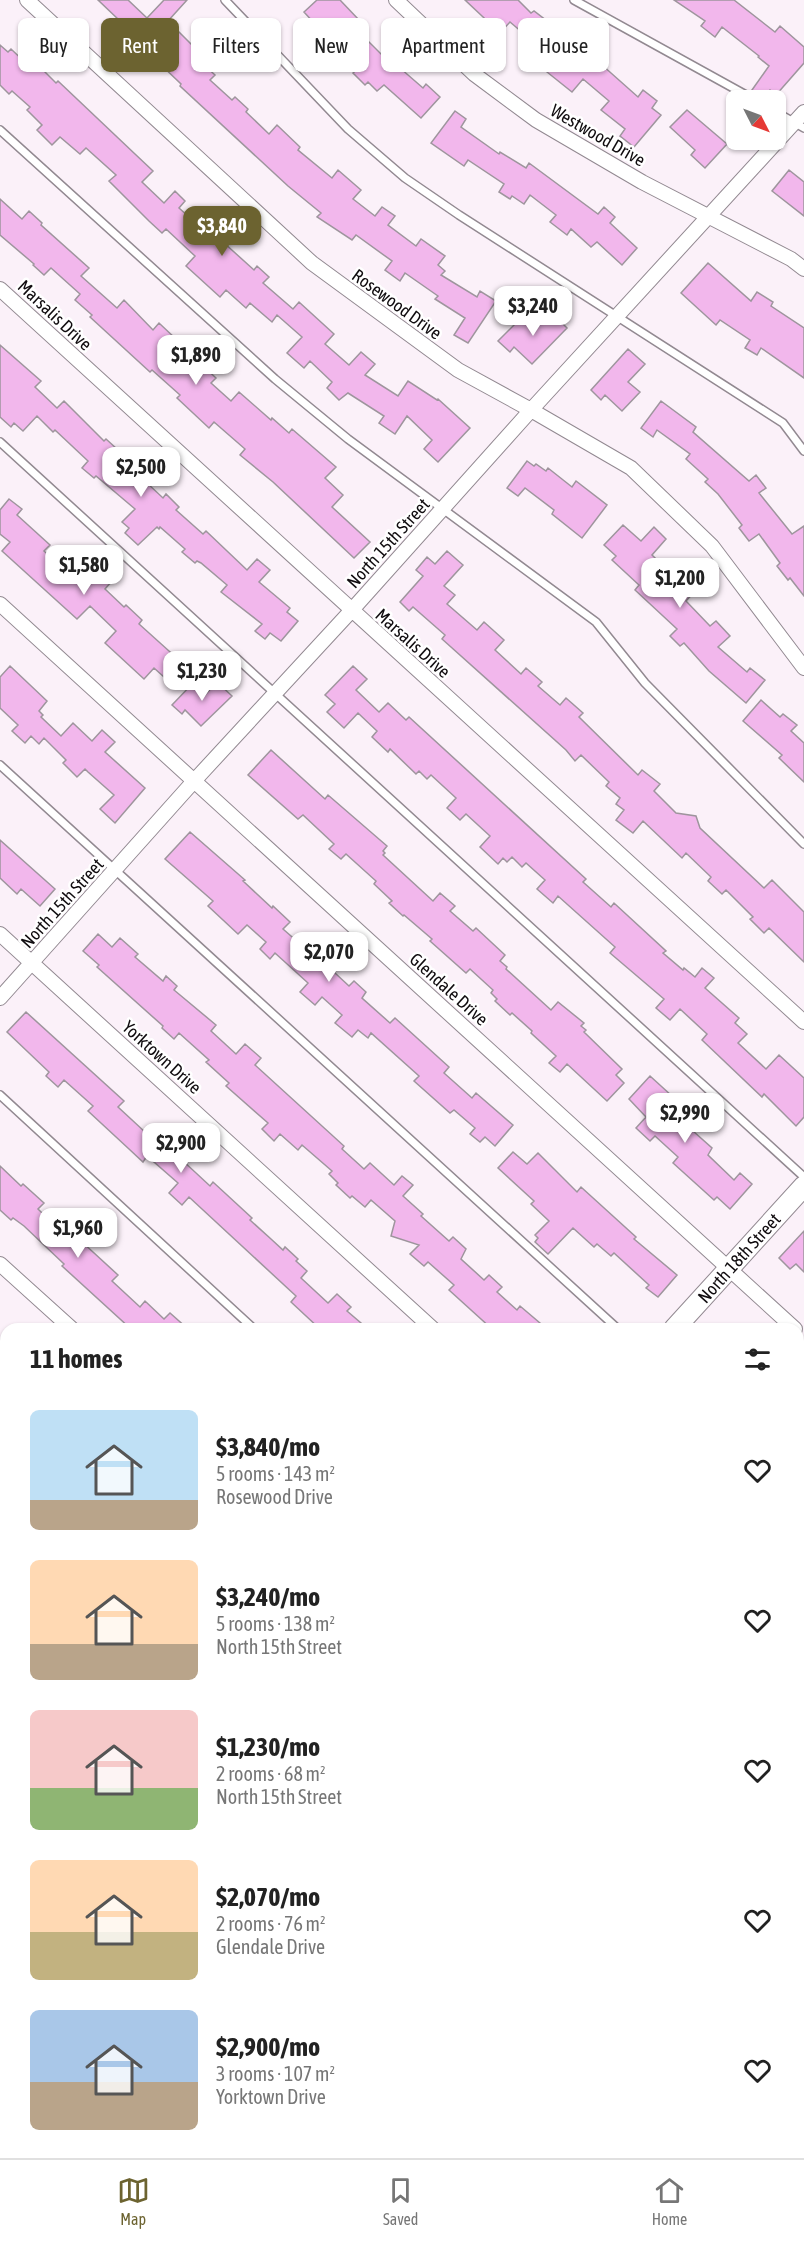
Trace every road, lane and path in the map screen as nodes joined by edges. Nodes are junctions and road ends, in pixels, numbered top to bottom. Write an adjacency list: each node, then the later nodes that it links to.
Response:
1 (27, 0): 13 (street, Rosewood Drive)
2 (225, 0): 12 (lane)
3 (396, 0): 9 (street, Westwood Drive)
4 (574, 0): 5 (lane)
5 (737, 90)
6 (786, 115): 7 (lane)
7 (801, 120): 9 (street, North 15th Street)
8 (0, 130): 16 (lane)
9 (708, 217): 10 (street, Westwood Drive); 12 (street, North 15th Street)
10 (804, 269)
11 (0, 289): 18 (street, Marsalis Drive)
12 (616, 317): 13 (street, North 15th Street); 15 (lane)
13 (531, 410): 16 (street, North 15th Street); 19 (street, Rosewood Drive)
14 (0, 442): 20 (lane)
15 (804, 451)
16 (444, 507): 18 (street, North 15th Street); 23 (lane)
17 (0, 604): 22 (street, Glendale Drive)
18 (351, 611): 20 (street, North 15th Street); 28 (street, Marsalis Drive)
19 (804, 668)
20 (276, 693): 22 (street, North 15th Street); 30 (lane)
21 (0, 765): 24 (lane)
22 (194, 781): 24 (street, North 15th Street); 33 (street, Glendale Drive)
23 (804, 844)
24 (115, 870): 26 (street, North 15th Street); 37 (lane)
25 (0, 934): 26 (street, Yorktown Drive)
26 (32, 963): 27 (street, North 15th Street); 36 (street, Yorktown Drive)
27 (0, 998)
28 (804, 1022)
29 (0, 1095): 35 (lane)
30 (804, 1178)
31 (804, 1186): 33 (street, North 18th Street)
32 (0, 1264): 34 (street)
33 (730, 1269): 38 (street, North 18th Street); 39 (street, Glendale Drive)
34 (65, 1323)
35 (247, 1323)
36 (426, 1323)
37 (611, 1323)
38 (680, 1323)
39 (788, 1323)

